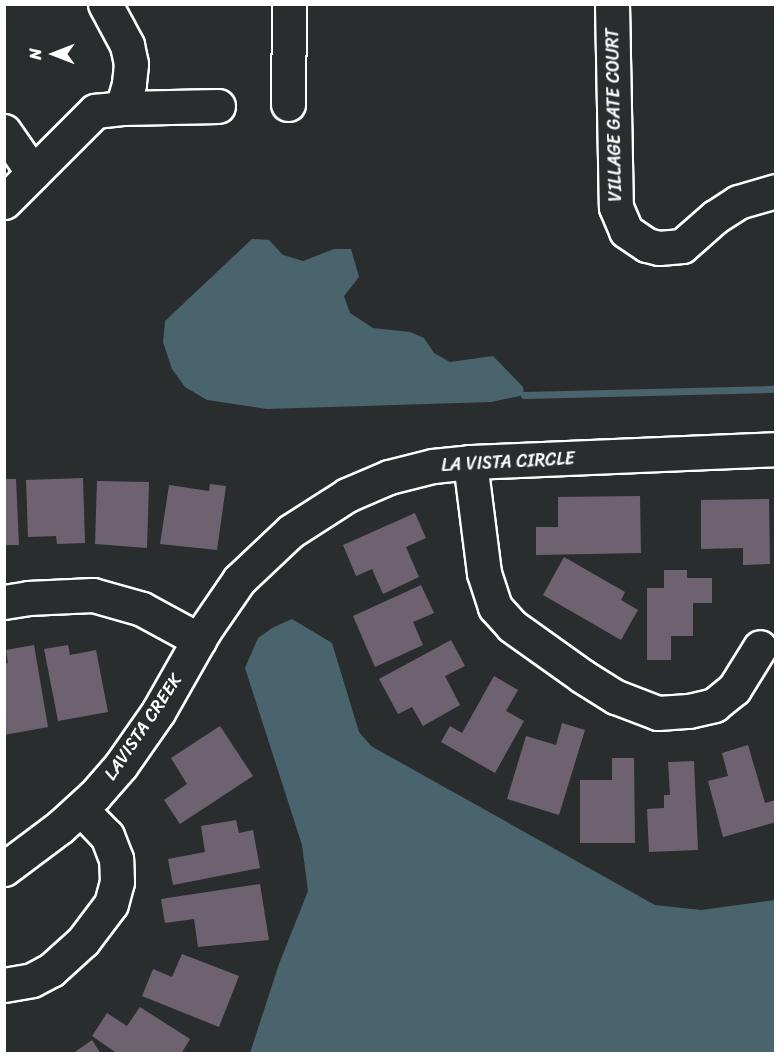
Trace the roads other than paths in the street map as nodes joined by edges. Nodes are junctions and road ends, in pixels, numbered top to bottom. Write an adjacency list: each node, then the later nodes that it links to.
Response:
1 (105, 4): 6 (street)
2 (289, 4): 4 (street)
3 (612, 4): 9 (street, VILLAGE GATE COURT)
4 (288, 104)
5 (218, 106): 6 (street)
6 (122, 108): 8 (street)
7 (4, 131): 8 (street)
8 (33, 173): 10 (street)
9 (776, 191)
10 (4, 202)
11 (776, 449): 12 (street, LA VISTA CIRCLE)
12 (470, 462): 14 (street, LA VISTA CIRCLE); 15 (street)
13 (4, 602): 14 (street)
14 (200, 640): 16 (street, LAVISTA CREEK)
15 (760, 647)
16 (81, 809): 17 (street); 18 (street)
17 (4, 869)
18 (4, 985)

